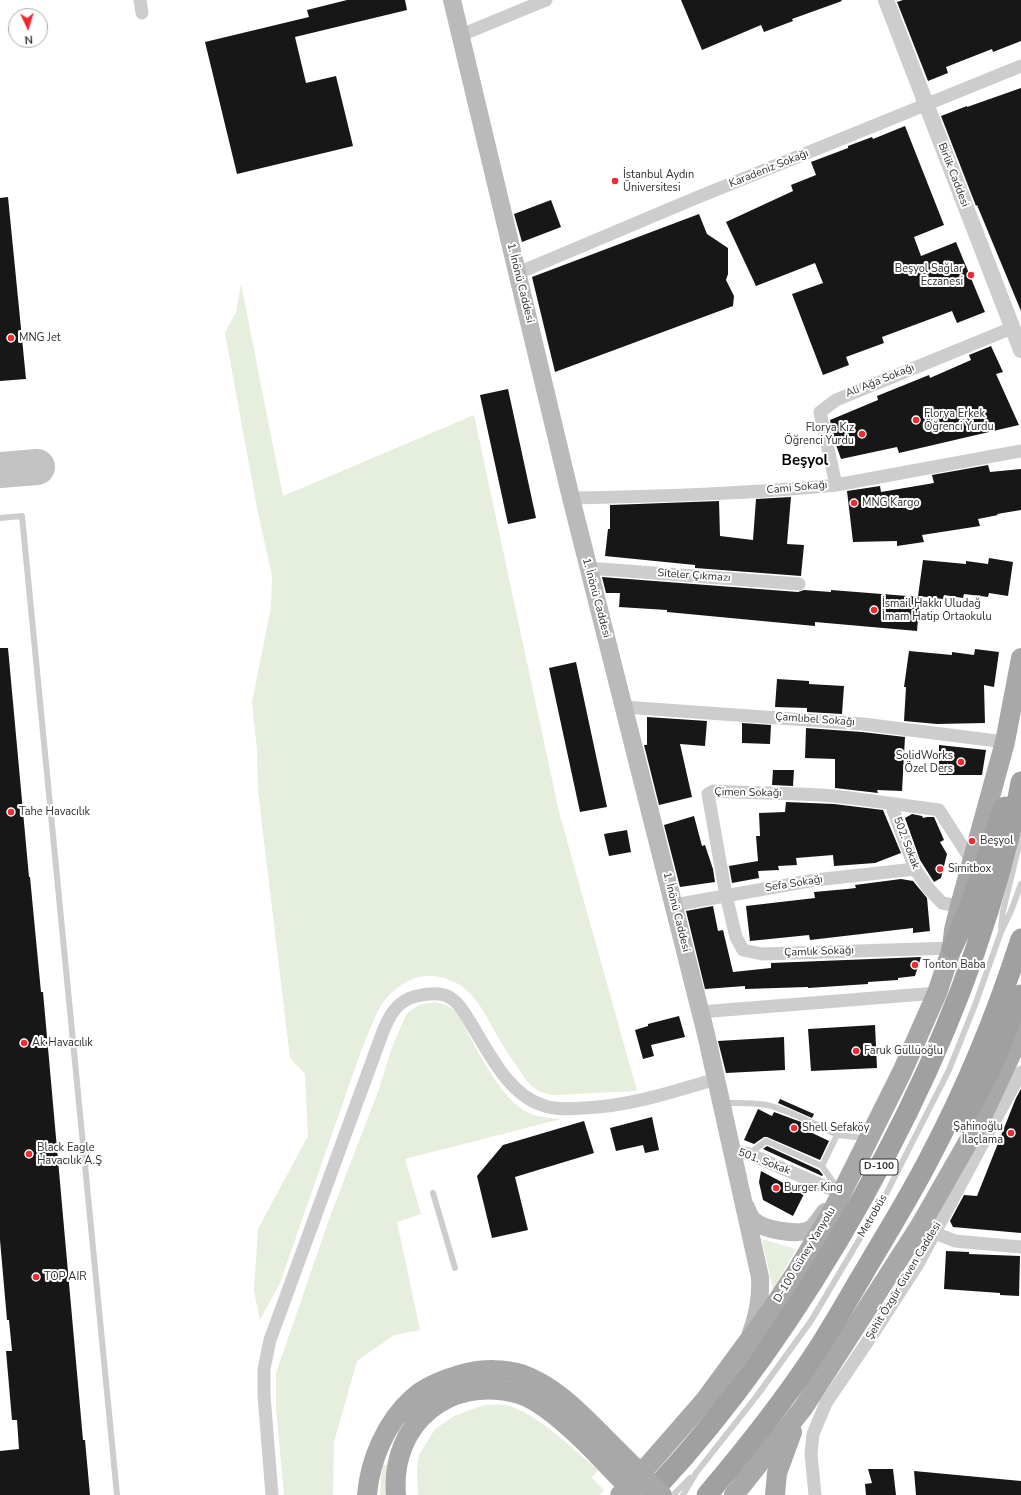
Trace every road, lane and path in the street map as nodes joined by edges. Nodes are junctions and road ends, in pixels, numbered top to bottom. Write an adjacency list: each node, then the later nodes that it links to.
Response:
1 (452, 0): 4 (main road, 1. İnönü Caddesi)
2 (546, 0): 4 (street)
3 (886, 0): 6 (street, Birlik Caddesi)
4 (461, 35): 7 (main road, 1. İnönü Caddesi)
5 (1021, 66): 6 (street, Karadeniz Sokağı)
6 (926, 105): 7 (street, Karadeniz Sokağı); 8 (street, Birlik Caddesi)
7 (518, 273): 12 (main road, 1. İnönü Caddesi)
8 (1012, 328): 9 (street, Birlik Caddesi); 11 (street, Ali Ağa Sokağı)
9 (1021, 350)
10 (1021, 451): 11 (street, Cami Sokağı)
11 (836, 485): 12 (street, Cami Sokağı)
12 (571, 498): 14 (main road, 1. İnönü Caddesi)
13 (0, 518): 54 (lane)
14 (588, 568): 15 (street, Siteler Çıkmazı); 17 (main road, 1. İnönü Caddesi)
15 (799, 584)
16 (1021, 658): 18 (main road, D-100 Güney Yanyolu)
17 (624, 707): 18 (street, Çamlıbel Sokağı); 26 (main road, 1. İnönü Caddesi)
18 (1005, 742): 22 (main road, D-100 Güney Yanyolu)
19 (1020, 787): 30 (highway); 60 (highway, D-100)
20 (891, 804): 22 (street); 23 (street, 502. Sokak); 25 (street, Çimen Sokağı)
21 (1021, 837): 28 (lane, Metrobüs)
22 (973, 863): 27 (main road, D-100 Güney Yanyolu)
23 (915, 869): 25 (street, Sefa Sokağı); 27 (street, 502. Sokak)
24 (1021, 884): 28 (lane, Metrobüs)
25 (726, 895): 26 (street, Sefa Sokağı); 30 (street, Çamlık Sokağı)
26 (674, 905): 33 (main road, 1. İnönü Caddesi)
27 (960, 906): 30 (main road, D-100 Güney Yanyolu)
28 (1001, 932): 53 (lane, Metrobüs)
29 (1021, 939): 46 (highway)
30 (952, 948): 31 (main road, D-100 Güney Yanyolu)
31 (937, 993): 33 (street); 40 (main road, D-100 Güney Yanyolu)
32 (1021, 994): 46 (highway)
33 (700, 1012): 36 (main road, 1. İnönü Caddesi)
34 (1021, 1033): 38 (main road)
35 (1021, 1072): 38 (street, Şehit Özgür Güven Caddesi)
36 (716, 1078): 37 (main road, 1. İnönü Caddesi); 55 (street)
37 (722, 1103): 39 (lane); 41 (main road, 1. İnönü Caddesi)
38 (985, 1124): 47 (street, Şehit Özgür Güven Caddesi); 51 (main road)
39 (837, 1135): 40 (lane); 42 (lane)
40 (869, 1138): 44 (main road, D-100 Güney Yanyolu)
41 (740, 1152): 42 (lane); 44 (street, 501. Sokak); 45 (main road, 1. İnönü Caddesi)
42 (822, 1166): 44 (lane)
43 (433, 1193): 49 (lane)
44 (840, 1193): 45 (main road); 50 (main road, D-100 Güney Yanyolu)
45 (742, 1195): 50 (main road)
46 (888, 1233): 64 (highway)
47 (935, 1233): 48 (street); 67 (street, Şehit Özgür Güven Caddesi)
48 (1021, 1247)
49 (455, 1268)
50 (748, 1342): 58 (main road, D-100 Güney Yanyolu)
51 (803, 1408): 65 (main road); 66 (main road)
52 (594, 1439): 56 (main road); 57 (main road); 59 (main road, bridge); 61 (main road, bridge)
53 (696, 1473): 62 (lane, Metrobüs); 63 (lane, Metrobüs)
54 (117, 1495)
55 (272, 1495)
56 (367, 1495)
57 (396, 1495)
58 (620, 1495)
59 (636, 1495)
60 (649, 1495)
61 (662, 1495)
62 (672, 1495)
63 (683, 1495)
64 (707, 1495)
65 (734, 1495)
66 (775, 1495)
67 (815, 1495)

